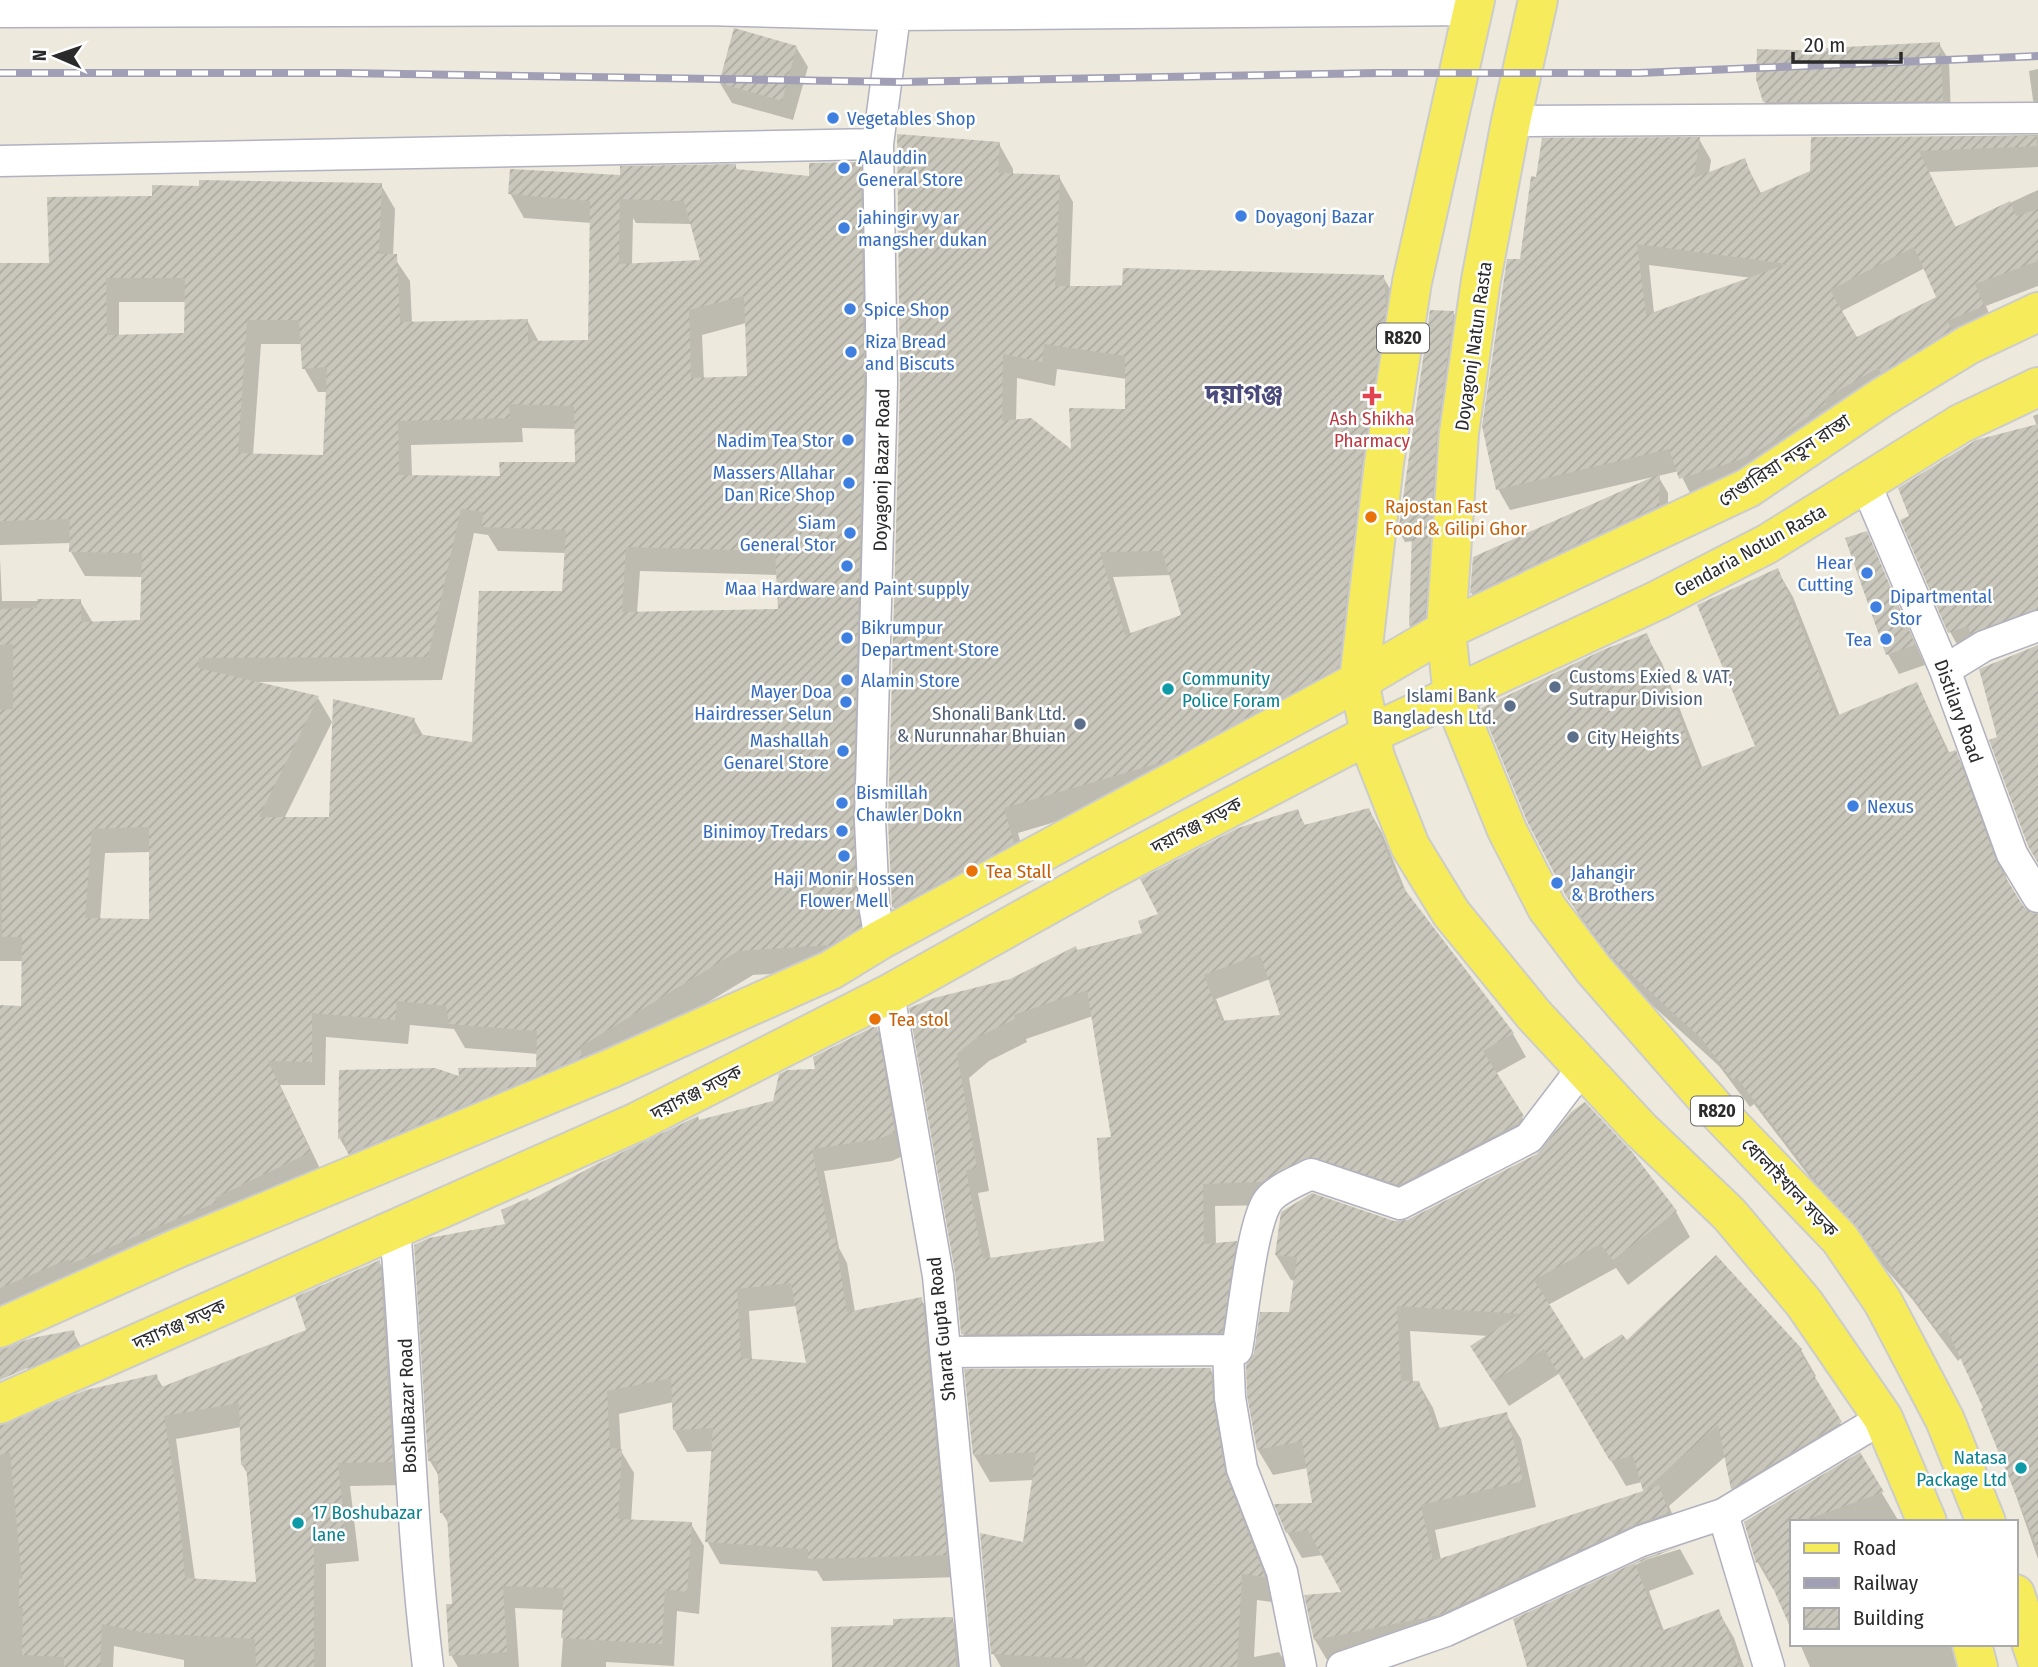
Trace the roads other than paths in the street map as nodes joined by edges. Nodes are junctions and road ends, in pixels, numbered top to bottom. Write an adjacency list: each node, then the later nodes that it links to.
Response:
1 (1538, 0): 6 (main road, Doyagonj Natun Rasta / R820)
2 (1474, 5): 3 (street); 17 (main road, R820)
3 (895, 8): 4 (street); 7 (street, Doyagonj Bazar Road)
4 (0, 12)
5 (2038, 118): 6 (street)
6 (1511, 121): 15 (main road, Doyagonj Natun Rasta / R820)
7 (878, 144): 8 (street); 21 (street, Doyagonj Bazar Road)
8 (0, 162)
9 (2038, 312): 12 (main road, গেণ্ডারিয়া নতুন রাস্তা)
10 (2038, 387): 11 (main road, Gendaria Notun Rasta)
11 (1866, 485): 13 (main road, Gendaria Notun Rasta); 16 (street, Distilary Road)
12 (1708, 508): 13 (main road); 15 (main road, গেণ্ডারিয়া নতুন রাস্তা)
13 (1732, 562): 18 (main road, Gendaria Notun Rasta)
14 (2038, 626): 16 (street)
15 (1446, 631): 17 (main road, গেণ্ডারিয়া নতুন রাস্তা); 18 (main road, Doyagonj Natun Rasta / R820)
16 (1945, 670): 20 (street, Distilary Road)
17 (1359, 681): 19 (main road, R820); 21 (main road)
18 (1453, 697): 19 (main road, Gendaria Notun Rasta); 32 (main road, ধোলাইখাল সড়ক / R820)
19 (1370, 734): 22 (main road, দয়াগঞ্জ সড়ক); 23 (main road, R820)
20 (2038, 897)
21 (880, 940): 25 (main road)
22 (889, 994): 24 (main road, দয়াগঞ্জ সড়ক); 27 (street, Sharat Gupta Road)
23 (1583, 1067): 26 (street); 29 (main road, R820)
24 (395, 1229): 28 (main road, দয়াগঞ্জ সড়ক); 36 (street, BoshuBazar Road)
25 (0, 1328)
26 (1228, 1350): 27 (street); 38 (street)
27 (945, 1352): 37 (street, Sharat Gupta Road)
28 (0, 1404)
29 (1883, 1418): 30 (street); 31 (main road, R820)
30 (1723, 1514): 39 (street); 40 (street)
31 (1926, 1520)
32 (1985, 1520)
33 (2017, 1600): 35 (main road)
34 (1973, 1646): 41 (main road)
35 (2038, 1663)
36 (428, 1667)
37 (975, 1667)
38 (1301, 1667)
39 (1342, 1667)
40 (1769, 1667)
41 (1978, 1667)

